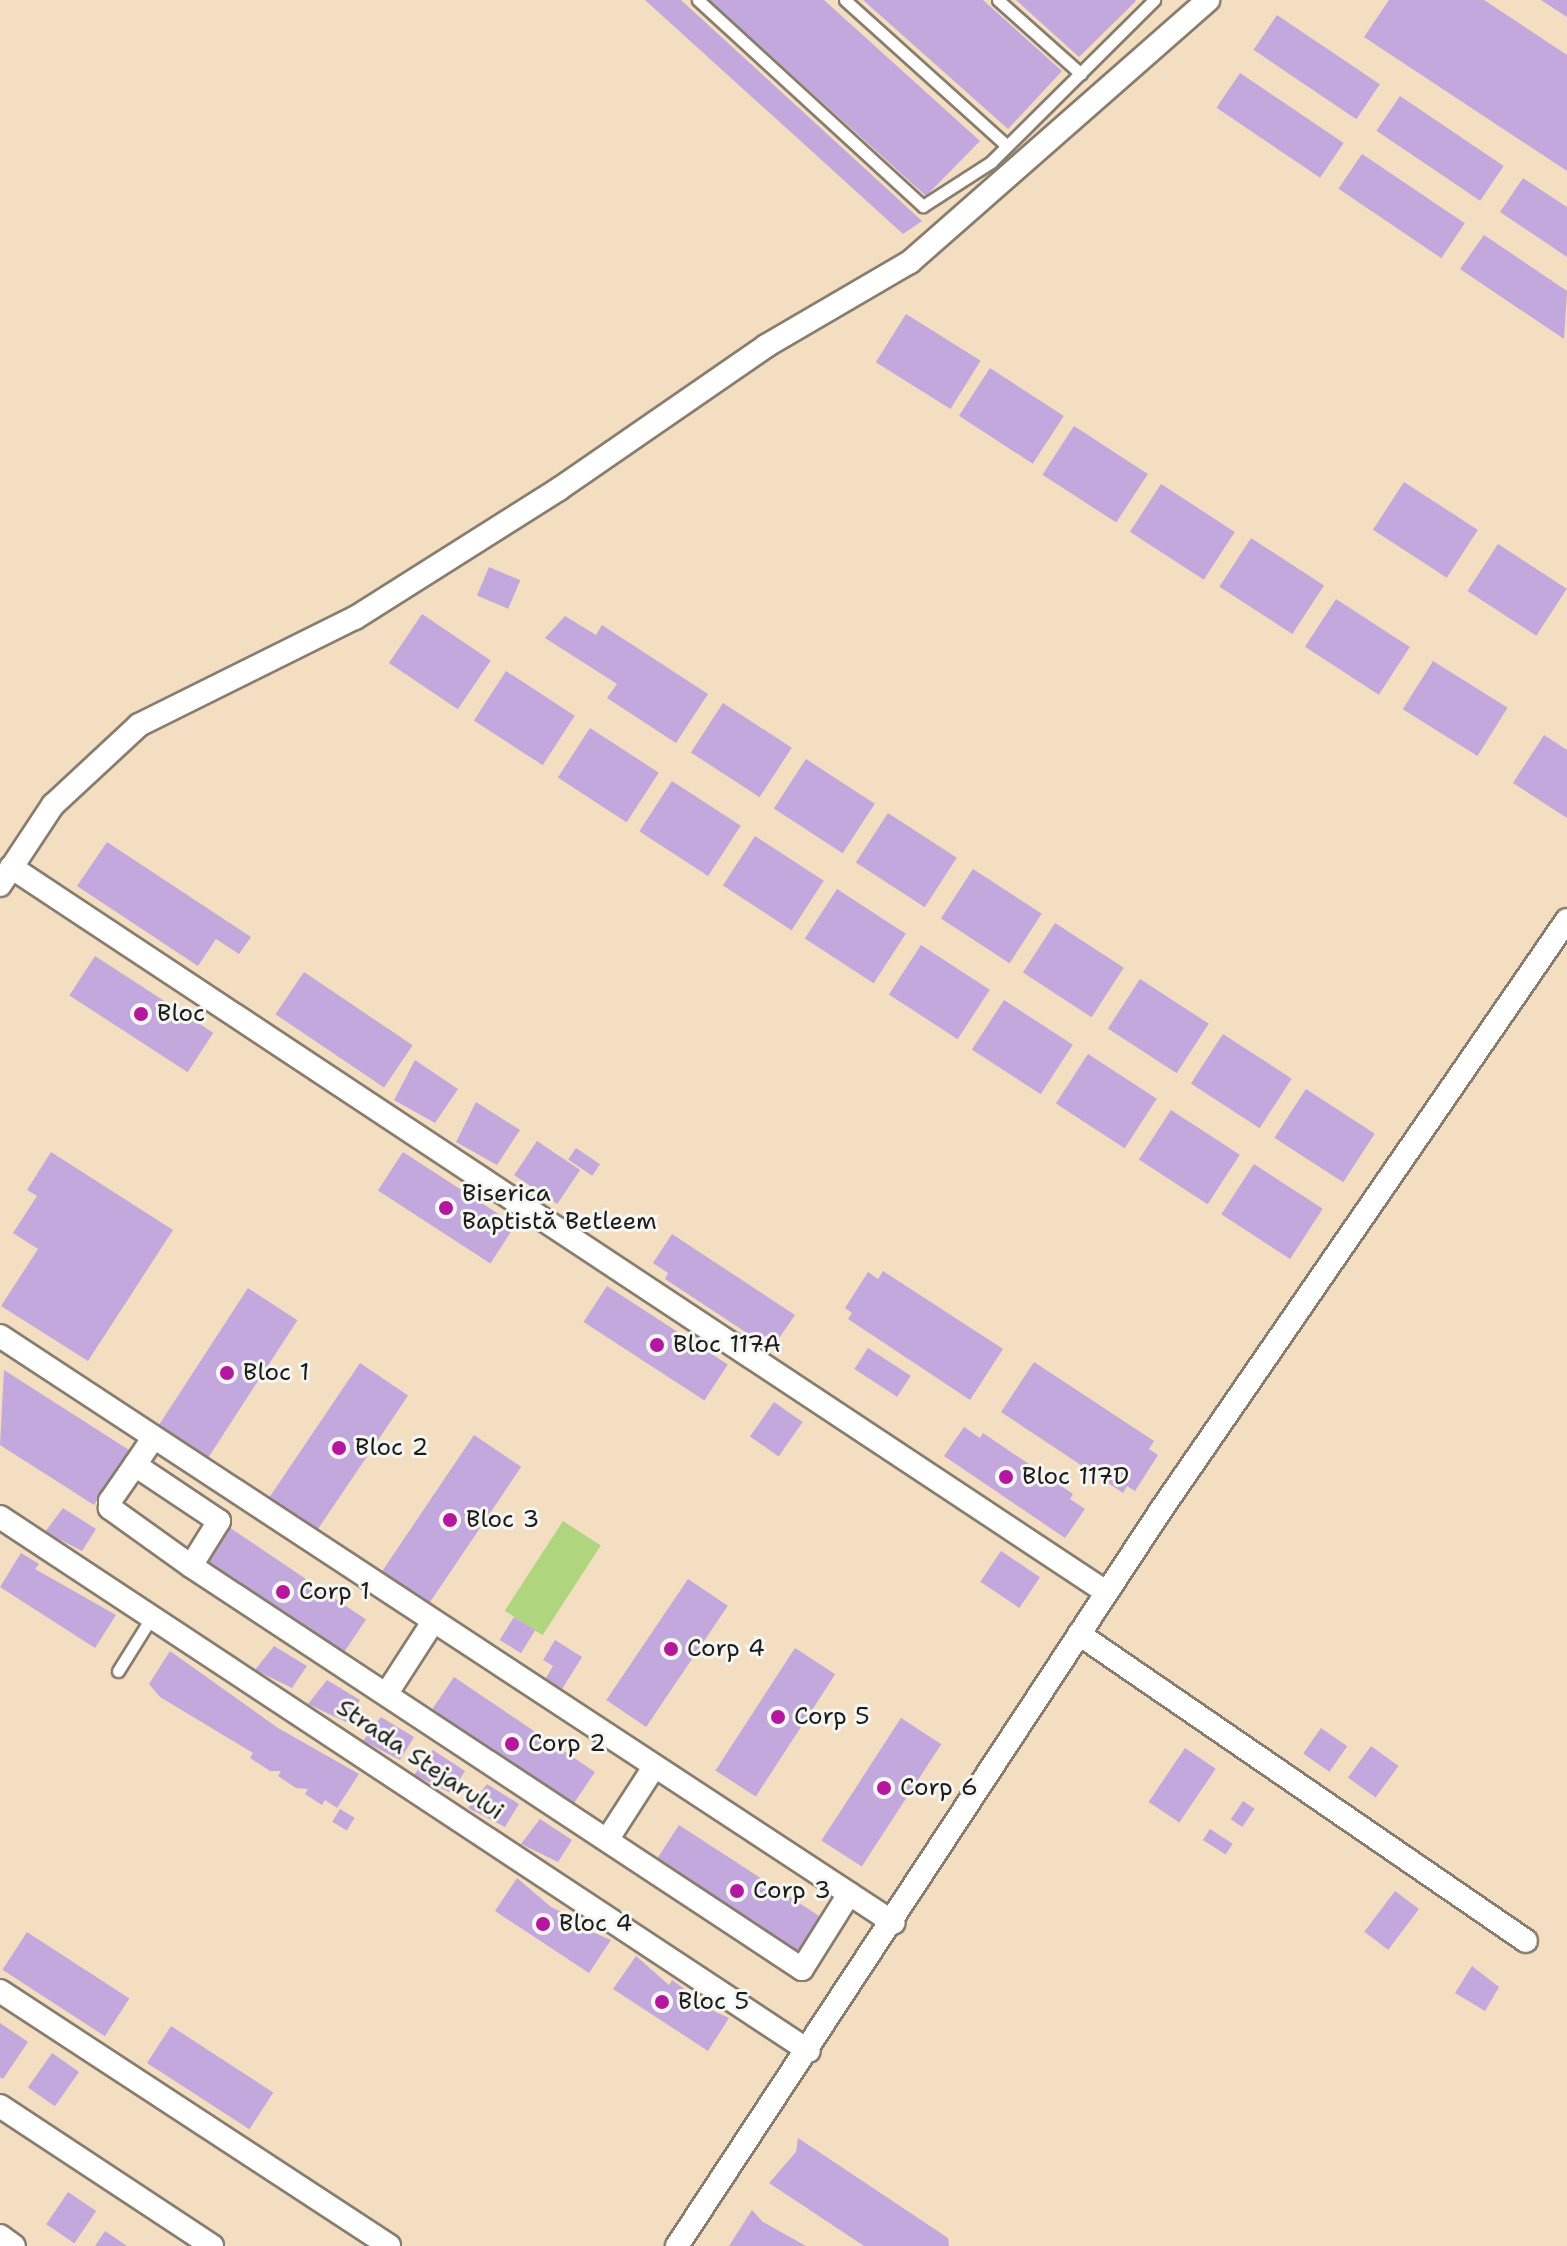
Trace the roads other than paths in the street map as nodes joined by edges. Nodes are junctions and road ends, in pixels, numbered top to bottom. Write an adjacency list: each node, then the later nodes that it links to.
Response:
1 (698, 0): 7 (lane)
2 (845, 0): 7 (lane)
3 (998, 0): 6 (lane)
4 (1154, 0): 6 (lane)
5 (1208, 0): 8 (street)
6 (1081, 74): 7 (lane)
7 (1007, 146)
8 (6, 876): 15 (street)
9 (1567, 920): 15 (street)
10 (0, 1336): 11 (street)
11 (152, 1440): 12 (street); 17 (street)
12 (135, 1465): 14 (street); 14 (street)
13 (0, 1517): 16 (street, Strada Stejarului)
14 (191, 1566): 20 (street)
15 (1106, 1592): 18 (street)
16 (153, 1615): 19 (lane); 27 (street, Strada Stejarului)
17 (433, 1622): 20 (street); 21 (street)
18 (1079, 1634): 24 (street); 25 (street)
19 (118, 1671)
20 (387, 1693): 22 (street)
21 (654, 1767): 22 (street); 23 (street)
22 (607, 1840): 23 (street)
23 (849, 1894): 24 (street)
24 (894, 1923): 27 (street)
25 (1526, 1941)
26 (0, 1991): 32 (street)
27 (809, 2051): 33 (street)
28 (0, 2106): 31 (street)
29 (0, 2236): 30 (street)
30 (14, 2246)
31 (212, 2246)
32 (389, 2246)
33 (677, 2246)

